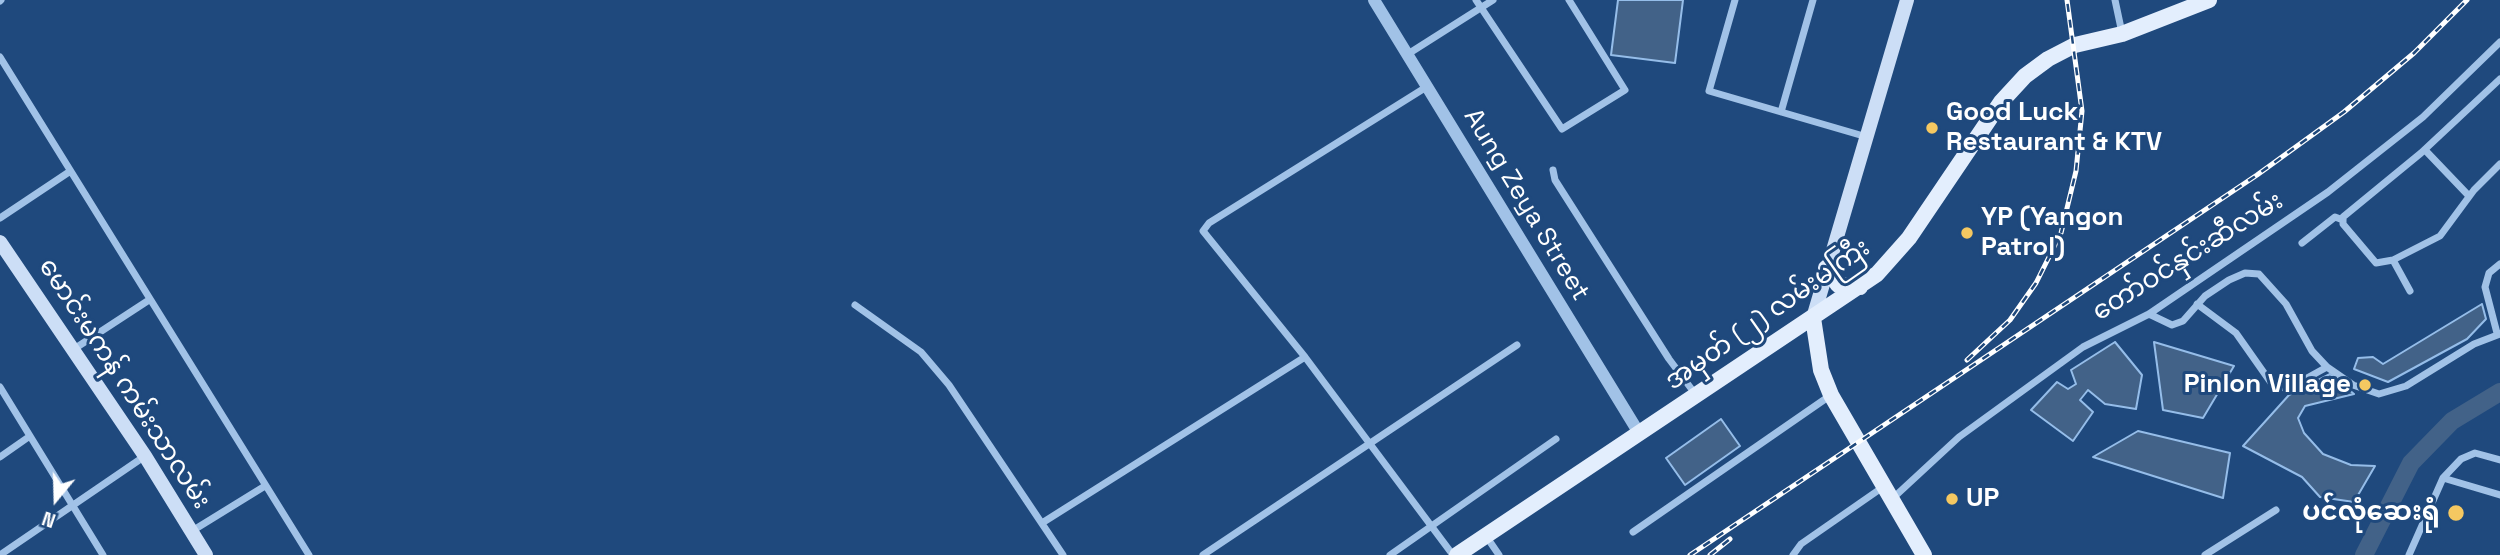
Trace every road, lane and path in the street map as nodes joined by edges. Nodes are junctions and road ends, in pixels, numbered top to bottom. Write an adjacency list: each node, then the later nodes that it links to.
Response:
1 (1374, 0): 13 (street, Aung Zeya Street)
2 (1476, 0): 10 (street)
3 (1493, 0): 10 (street)
4 (1569, 0): 10 (street)
5 (1735, 0): 17 (street)
6 (1813, 0): 17 (street)
7 (1907, 0): 18 (main road)
8 (2115, 0): 11 (street)
9 (2209, 0): 11 (main road, အမှတ် (၂) လမ်းမကြီး)
10 (1480, 8): 13 (street)
11 (2122, 34): 31 (main road, အမှတ် (၂) လမ်းမကြီး)
12 (2500, 42): 36 (street, တော်ဝင်နှင်းဆီလမ်း)
13 (1408, 54): 16 (street, Aung Zeya Street)
14 (0, 57): 22 (street)
15 (2500, 79): 19 (street)
16 (1427, 86): 41 (street); 46 (street, Aung Zeya Street)
17 (1781, 112): 18 (street)
18 (1867, 138): 30 (main road)
19 (2425, 150): 23 (street); 25 (street)
20 (2500, 164): 23 (street)
21 (1553, 170): 44 (street)
22 (69, 172): 24 (street); 33 (street)
23 (2469, 196): 28 (street)
24 (0, 218)
25 (2343, 220): 27 (street); 28 (street)
26 (0, 242): 40 (main road, မောင်းမကန် ကမ်းသာလမ်း)
27 (2302, 243)
28 (2393, 260): 32 (street)
29 (2500, 264): 38 (street)
30 (1826, 268): 31 (main road); 37 (main road)
31 (1860, 287): 37 (main road, အမှတ် (၂) လမ်းမကြီး)
32 (2410, 291)
33 (149, 300): 40 (street); 54 (street)
34 (2197, 304): 36 (street); 42 (street); 42 (street)
35 (855, 306): 59 (street)
36 (2149, 314): 55 (street, တော်ဝင်နှင်းဆီလမ်း)
37 (1813, 318): 44 (main road, အမှတ် (၂) လမ်းမကြီး); 45 (main road)
38 (2499, 333): 42 (street)
39 (1517, 345): 49 (street)
40 (74, 349): 50 (main road, မောင်းမကန် ကမ်းသာလမ်း)
41 (1305, 357): 49 (street); 59 (street)
42 (2327, 367)
43 (0, 387): 47 (street)
44 (1696, 395): 46 (main road, အမှတ် (၂) လမ်းမကြီး)
45 (1831, 395): 55 (main road); 62 (street)
46 (1639, 433): 63 (main road, အမှတ် (၂) လမ်းမကြီး)
47 (30, 436): 51 (street); 57 (street)
48 (1556, 439): 60 (street)
49 (1370, 444): 60 (street); 69 (street)
50 (145, 456): 57 (street); 61 (main road, မောင်းမကန် ကမ်းသာလမ်း)
51 (0, 457)
52 (2500, 460): 53 (street)
53 (2443, 478): 56 (street); 76 (street)
54 (265, 485): 61 (street); 67 (street)
55 (1887, 493): 73 (street, တော်ဝင်နှင်းဆီလမ်း); 74 (main road)
56 (2500, 495)
57 (73, 506): 64 (street); 65 (street)
58 (2276, 510): 75 (street)
59 (1042, 523): 68 (street)
60 (1432, 527): 70 (street); 71 (street)
61 (191, 532): 66 (main road, မောင်းမကန် ကမ်းသာလမ်း)
62 (1633, 532)
63 (1486, 536): 71 (main road, အမှတ် (၂) လမ်းမကြီး); 72 (street)
64 (0, 555)
65 (103, 555)
66 (206, 555)
67 (309, 555)
68 (1063, 555)
69 (1203, 555)
70 (1390, 555)
71 (1455, 555)
72 (1499, 555)
73 (1793, 555)
74 (1924, 555)
75 (2205, 555)
76 (2409, 555)

